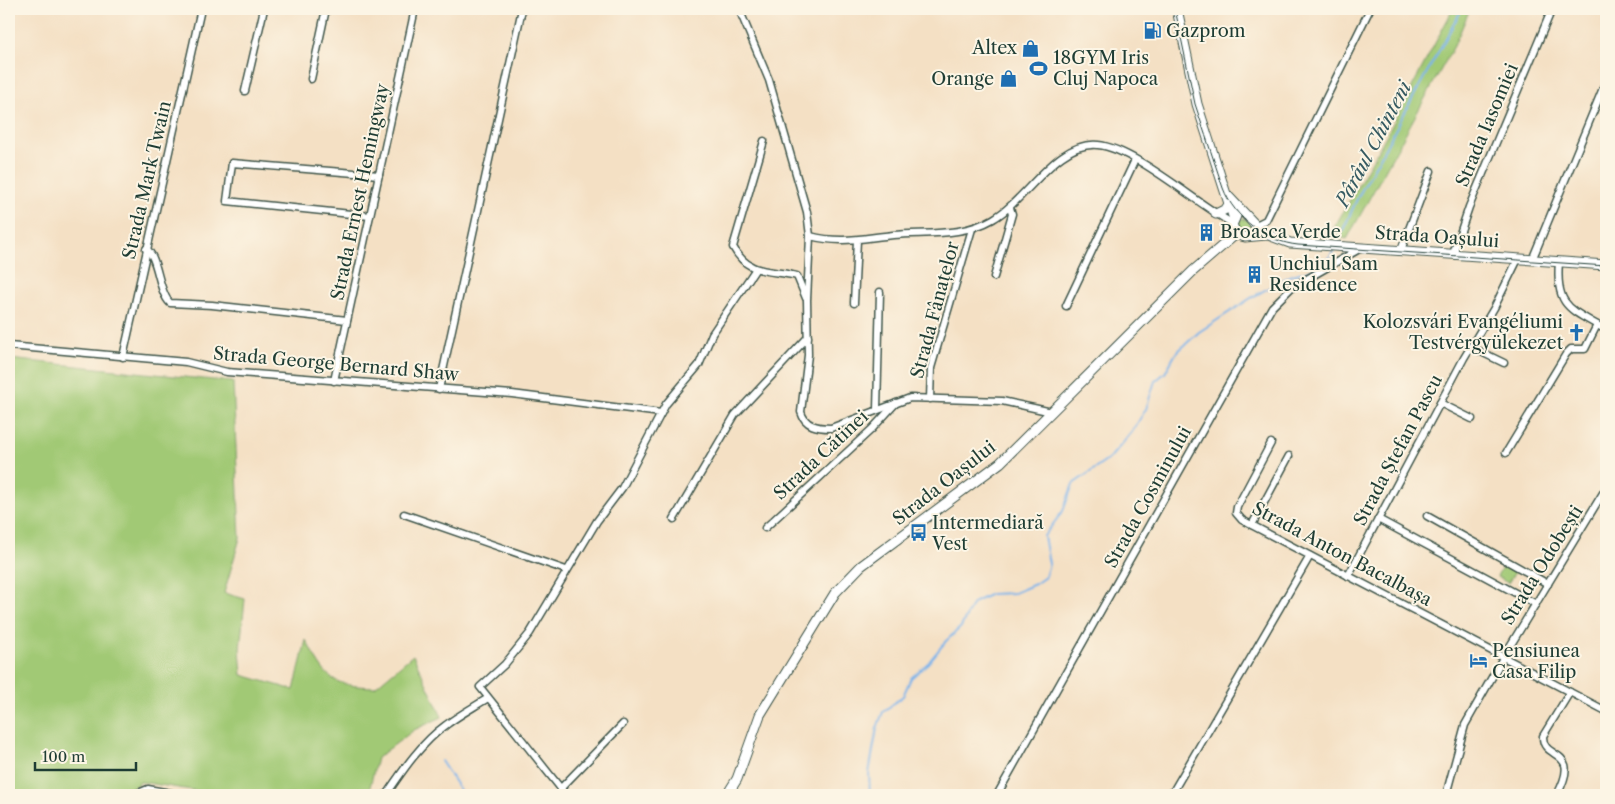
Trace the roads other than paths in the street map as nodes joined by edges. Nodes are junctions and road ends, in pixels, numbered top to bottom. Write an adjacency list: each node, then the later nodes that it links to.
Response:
1 (201, 9): 31 (street, Strada Mark Twain)
2 (264, 9): 12 (street)
3 (326, 9): 10 (street)
4 (415, 9): 16 (street, Strada Ernest Hemingway)
5 (522, 9): 53 (street)
6 (739, 9): 27 (street)
7 (1177, 9): 17 (main road)
8 (1370, 9): 23 (street)
9 (1552, 9): 33 (street, Strada Iasomiei)
10 (311, 80)
11 (1606, 81): 35 (street)
12 (245, 91)
13 (764, 141): 38 (street)
14 (1135, 160): 18 (street, Strada Fânațelor); 20 (street, Strada Fânațelor); 43 (street)
15 (1431, 171): 32 (street)
16 (379, 175): 21 (street, Strada Ernest Hemingway); 21 (street)
17 (1229, 200): 19 (main road); 20 (main road); 22 (main road)
18 (1010, 208): 24 (street, Strada Fânațelor); 39 (street)
19 (1243, 213): 22 (main road); 23 (main road)
20 (1216, 214): 22 (street, Strada Fânațelor)
21 (370, 216): 44 (street, Strada Ernest Hemingway)
22 (1233, 221): 25 (main road)
23 (1256, 225): 26 (main road, Strada Oașului); 28 (main road)
24 (972, 229): 29 (street, Strada Fânațelor); 54 (street, Strada Fânațelor)
25 (1236, 234): 28 (main road); 58 (main road, Strada Oașului)
26 (1266, 235): 28 (main road, Strada Oașului); 30 (main road, Strada Oașului)
27 (810, 236): 29 (street, Strada Fânațelor); 41 (street)
28 (1248, 236)
29 (857, 240): 42 (street)
30 (1361, 248): 32 (main road, Strada Oașului); 88 (street, Strada Cosminului)
31 (146, 249): 44 (street); 50 (street, Strada Mark Twain)
32 (1401, 250): 33 (main road, Strada Oașului)
33 (1453, 254): 34 (main road, Strada Oașului)
34 (1518, 259): 35 (main road, Strada Oașului); 49 (street, Strada Ștefan Pascu)
35 (1532, 260): 36 (main road, Strada Oașului)
36 (1560, 262): 37 (main road, Strada Oașului); 45 (street)
37 (1606, 265)
38 (754, 270): 41 (street); 59 (street)
39 (994, 277)
40 (880, 292): 57 (street)
41 (807, 300): 47 (street)
42 (854, 302)
43 (1066, 306)
44 (347, 320): 52 (street, Strada Ernest Hemingway)
45 (1597, 324): 46 (street); 62 (street)
46 (1606, 330)
47 (808, 337): 57 (street); 68 (street)
48 (9, 346): 50 (street, Strada George Bernard Shaw)
49 (1471, 347): 51 (street); 56 (street, Strada Ștefan Pascu)
50 (123, 357): 52 (street, Strada George Bernard Shaw)
51 (1504, 363)
52 (334, 381): 53 (street, Strada George Bernard Shaw)
53 (439, 390): 59 (street, Strada George Bernard Shaw)
54 (930, 399): 55 (street); 58 (street)
55 (896, 402): 57 (street); 71 (street, Strada Cătinei)
56 (1440, 403): 60 (street); 69 (street, Strada Ștefan Pascu)
57 (877, 410)
58 (1052, 412): 87 (main road, Strada Oașului)
59 (660, 414): 73 (street)
60 (1472, 419)
61 (1271, 443): 70 (street, Strada Anton Bacalbașa)
62 (1506, 452)
63 (1289, 456): 70 (street)
64 (1606, 488): 65 (street, Strada Odobești)
65 (1604, 500): 75 (street, Strada Odobești)
66 (404, 514): 73 (street)
67 (1427, 516): 75 (street)
68 (674, 519)
69 (1378, 519): 74 (street, Strada Ștefan Pascu); 76 (street)
70 (1252, 525): 72 (street, Strada Anton Bacalbașa)
71 (766, 528)
72 (1310, 556): 74 (street, Strada Anton Bacalbașa); 89 (street)
73 (566, 570): 79 (street)
74 (1348, 576): 77 (street, Strada Anton Bacalbașa)
75 (1548, 584): 76 (street, Strada Odobești)
76 (1536, 604): 77 (street, Strada Odobești)
77 (1504, 656): 78 (street, Strada Anton Bacalbașa); 90 (street, Strada Odobești)
78 (1570, 692): 80 (street, Strada Anton Bacalbașa); 91 (street)
79 (488, 698): 82 (street); 85 (street)
80 (1606, 711)
81 (623, 724): 82 (street)
82 (560, 789): 86 (street)
83 (134, 795): 84 (street)
84 (181, 795)
85 (386, 795)
86 (566, 795)
87 (727, 795)
88 (996, 795)
89 (1171, 795)
90 (1446, 795)
91 (1557, 795)

